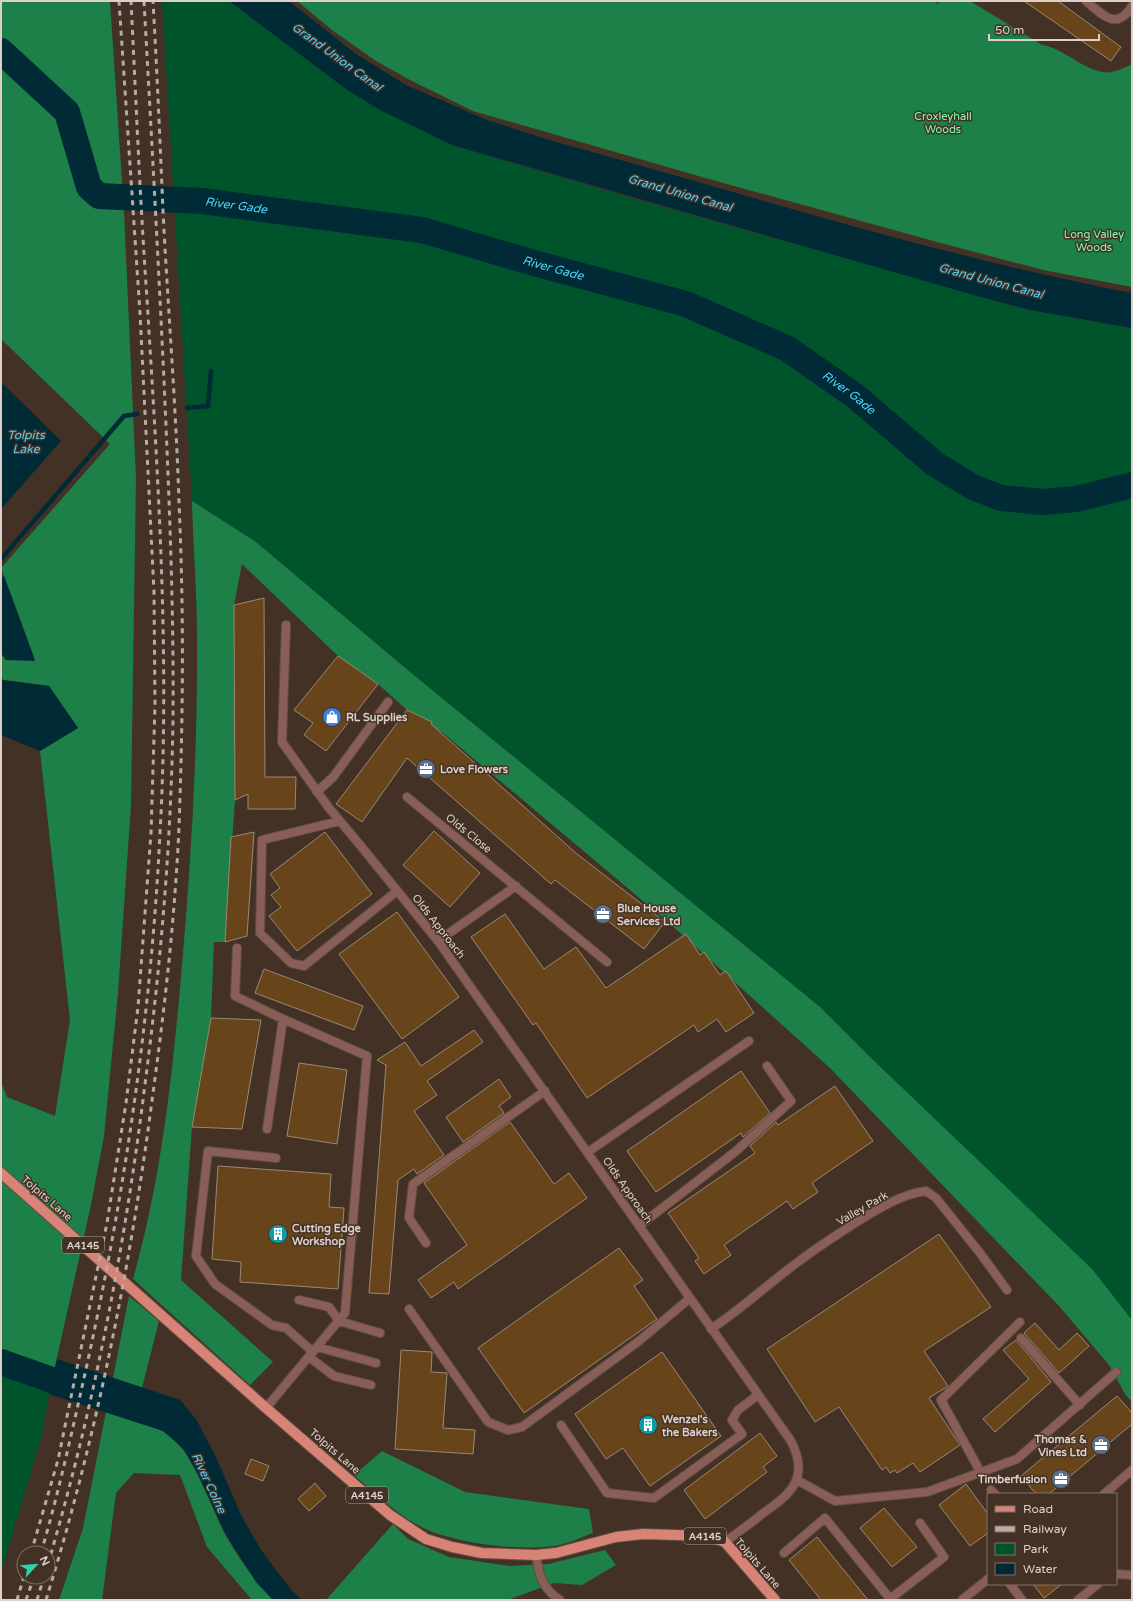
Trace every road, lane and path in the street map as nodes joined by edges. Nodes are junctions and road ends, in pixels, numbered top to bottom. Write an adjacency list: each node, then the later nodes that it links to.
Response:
1 (1086, 1): 2 (street)
2 (1132, 6)
3 (286, 624): 5 (street, Olds Approach)
4 (388, 702): 5 (street)
5 (317, 792): 7 (street, Olds Approach)
6 (407, 797): 8 (street, Olds Close)
7 (340, 821): 9 (street, Olds Approach); 9 (street)
8 (516, 886): 10 (street); 12 (street, Olds Close)
9 (397, 891): 10 (street, Olds Approach)
10 (438, 941): 16 (street, Olds Approach)
11 (237, 948): 13 (street)
12 (607, 962)
13 (282, 1019): 17 (street); 27 (street)
14 (749, 1041): 18 (street)
15 (767, 1066): 21 (street)
16 (544, 1091): 18 (street, Olds Approach); 22 (street)
17 (266, 1129)
18 (588, 1152): 21 (street, Olds Approach)
19 (276, 1158): 32 (street)
20 (1, 1173): 38 (main road, Tolpits Lane / A4145)
21 (639, 1226): 24 (street, Olds Approach)
22 (426, 1243)
23 (1007, 1290): 29 (street, Valley Park)
24 (690, 1299): 26 (street); 29 (street, Olds Approach)
25 (299, 1300): 27 (street)
26 (409, 1309)
27 (339, 1321): 30 (street); 32 (street)
28 (1020, 1322): 41 (street)
29 (711, 1329): 36 (street, Olds Approach)
30 (380, 1333)
31 (1021, 1338): 37 (street)
32 (313, 1352): 33 (street); 35 (street); 38 (street)
33 (376, 1363)
34 (1116, 1372): 37 (street)
35 (371, 1385)
36 (758, 1395): 39 (street); 42 (street, Olds Approach)
37 (1080, 1405): 41 (street)
38 (266, 1408): 47 (main road, Tolpits Lane / A4145)
39 (561, 1425)
40 (1132, 1470): 43 (street)
41 (981, 1473): 42 (street)
42 (797, 1480): 45 (street)
43 (1105, 1493)
44 (920, 1523): 55 (street)
45 (724, 1542): 47 (main road, Tolpits Lane / A4145); 54 (main road, Tolpits Lane / A4145)
46 (784, 1553): 55 (street)
47 (536, 1555): 53 (street)
48 (1117, 1574): 49 (street)
49 (1132, 1575)
50 (987, 1580): 56 (street)
51 (1011, 1585): 57 (street)
52 (1097, 1585): 58 (street)
53 (560, 1600)
54 (775, 1600)
55 (891, 1600)
56 (962, 1600)
57 (1022, 1600)
58 (1078, 1600)

